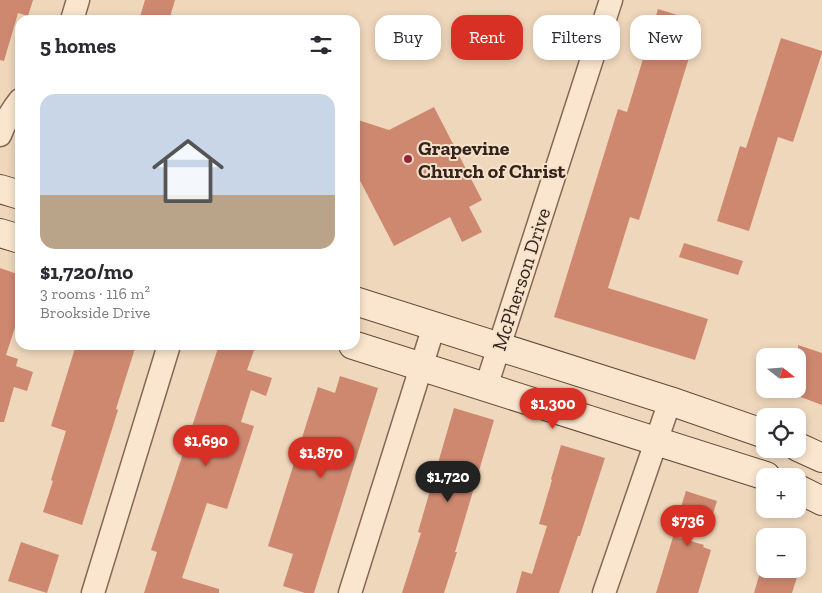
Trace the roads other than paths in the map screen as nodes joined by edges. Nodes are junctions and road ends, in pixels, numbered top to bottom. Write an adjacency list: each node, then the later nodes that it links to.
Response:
1 (78, 0): 3 (street)
2 (611, 0): 13 (street, McPherson Drive)
3 (74, 15)
4 (15, 106): 5 (street)
5 (0, 135)
6 (0, 189): 7 (main road)
7 (15, 194)
8 (0, 233): 9 (main road)
9 (15, 238)
10 (360, 303): 11 (main road)
11 (434, 326): 13 (main road); 15 (street)
12 (360, 347): 15 (main road)
13 (499, 347): 16 (street, McPherson Drive); 17 (main road)
14 (167, 350): 25 (street)
15 (422, 366): 16 (main road); 26 (street)
16 (486, 387): 19 (main road)
17 (670, 401): 18 (main road); 19 (street)
18 (756, 431)
19 (656, 441): 22 (main road); 27 (street)
20 (806, 451): 21 (main road)
21 (822, 458)
22 (756, 473)
23 (806, 493): 24 (main road)
24 (822, 501)
25 (93, 593)
26 (350, 593)
27 (604, 593)

